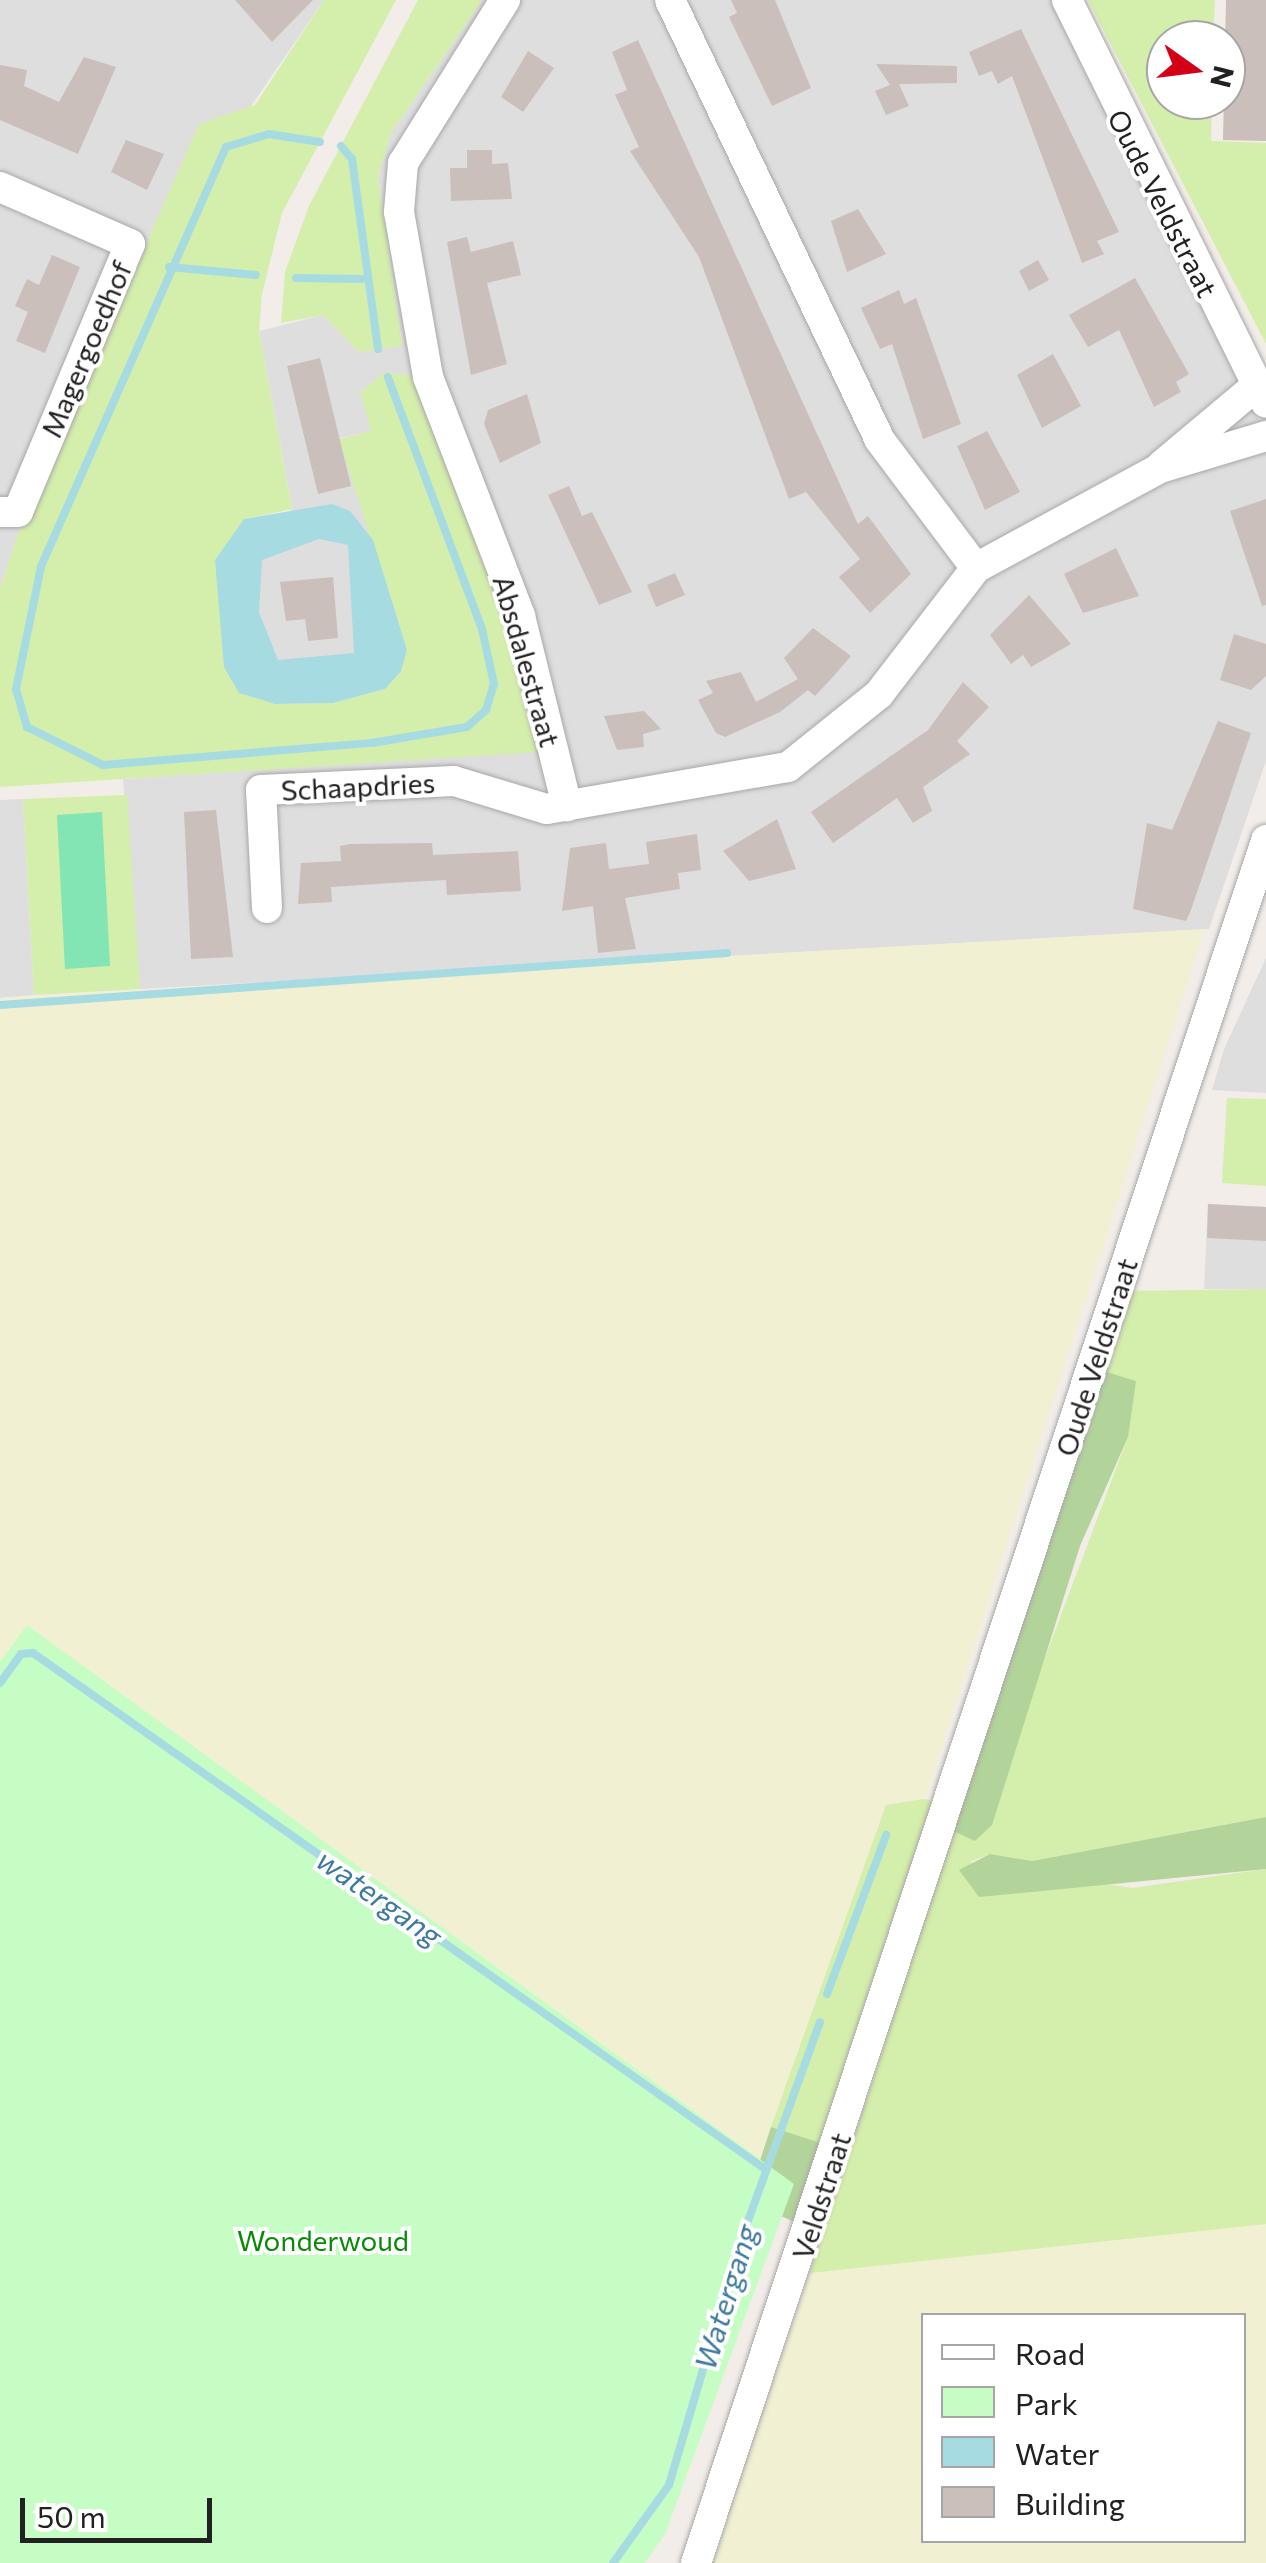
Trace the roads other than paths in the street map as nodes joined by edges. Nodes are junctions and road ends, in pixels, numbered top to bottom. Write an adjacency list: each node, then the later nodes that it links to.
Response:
1 (505, 0): 10 (street, Absdalestraat)
2 (670, 0): 9 (street)
3 (1067, 0): 5 (street, Oude Veldstraat)
4 (0, 188): 8 (street, Magergoedhof)
5 (1261, 394): 7 (street)
6 (1266, 436): 7 (street)
7 (1160, 468): 9 (street)
8 (0, 512)
9 (976, 568): 10 (street)
10 (567, 806): 13 (street, Schaapdries)
11 (1266, 840): 12 (street, Oude Veldstraat)
12 (1259, 872): 14 (street, Oude Veldstraat)
13 (267, 908)
14 (944, 1829): 15 (street, Veldstraat)
15 (696, 2563)

